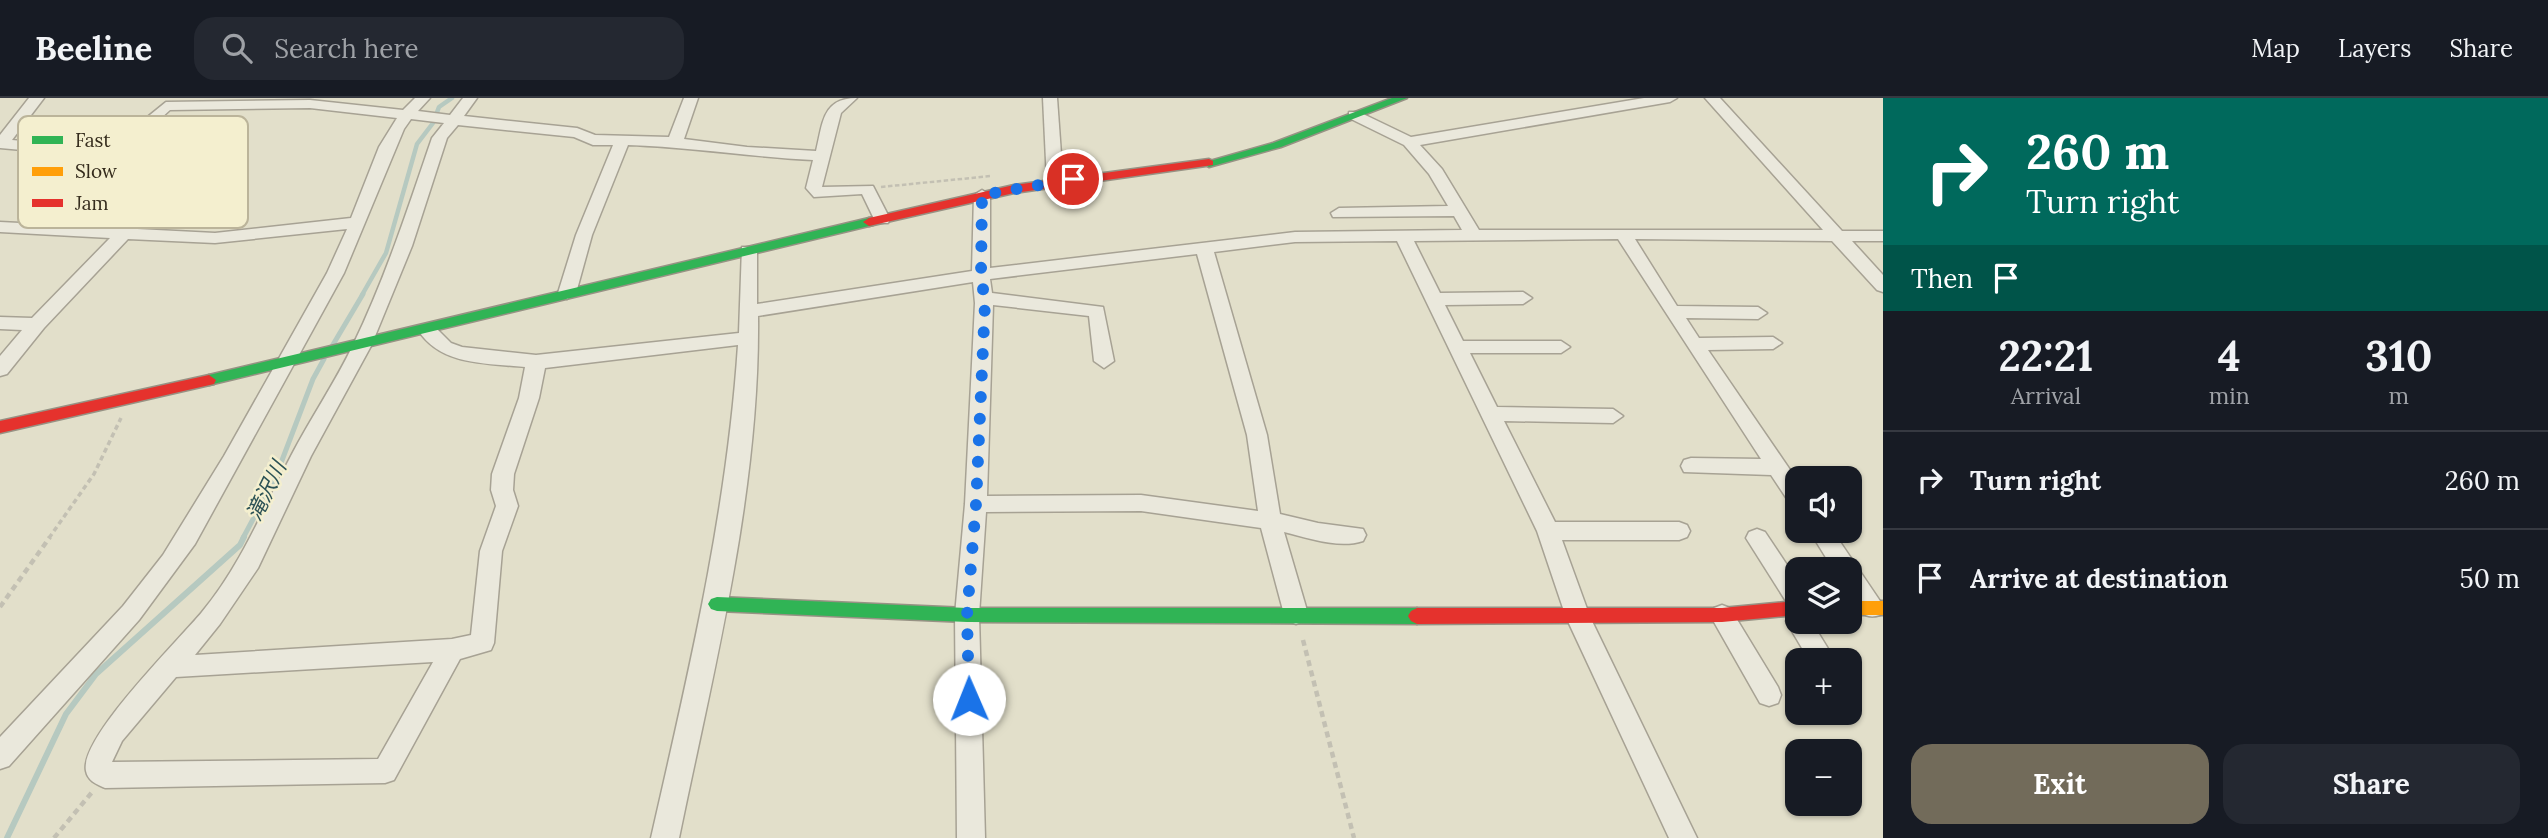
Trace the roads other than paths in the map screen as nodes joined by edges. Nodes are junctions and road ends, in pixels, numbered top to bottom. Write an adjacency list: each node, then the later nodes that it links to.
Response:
1 (37, 98): 14 (street)
2 (423, 98): 12 (street)
3 (470, 98): 16 (street)
4 (691, 98): 20 (street)
5 (850, 98): 22 (street)
6 (1050, 98): 23 (street)
7 (1402, 98): 13 (street)
8 (1670, 98): 21 (street)
9 (1712, 98): 35 (street)
10 (285, 100): 11 (street); 12 (street)
11 (222, 102): 15 (street)
12 (405, 114): 16 (street); 28 (street)
13 (1354, 115): 21 (street); 23 (street)
14 (22, 116)
15 (155, 116)
16 (448, 120): 18 (street); 54 (street)
17 (18, 121): 19 (street)
18 (623, 140): 20 (street); 41 (street)
19 (1, 142)
20 (675, 142): 22 (street)
21 (1409, 142): 25 (street)
22 (820, 156): 27 (street)
23 (1055, 182): 24 (street)
24 (982, 195): 27 (street); 39 (street)
25 (1460, 211): 26 (street); 31 (street)
26 (1339, 213)
27 (882, 219): 38 (street)
28 (356, 223): 33 (street); 57 (street)
29 (0, 227): 33 (street)
30 (128, 228): 33 (street)
31 (1473, 234): 32 (street); 34 (street)
32 (1623, 234): 35 (street); 46 (street)
33 (121, 235): 49 (street)
34 (1402, 235): 37 (street); 44 (street)
35 (1837, 236): 36 (street); 40 (street)
36 (1883, 236)
37 (1204, 248): 39 (street); 68 (street)
38 (748, 251): 41 (street); 45 (street)
39 (981, 275): 42 (street); 45 (street)
40 (1883, 286)
41 (567, 293): 50 (street)
42 (984, 298): 58 (street); 67 (street)
43 (1523, 298): 44 (street)
44 (1432, 299): 55 (street)
45 (750, 311): 51 (street)
46 (1672, 312): 47 (street); 53 (street)
47 (1758, 313)
48 (0, 323): 49 (street)
49 (37, 324): 60 (street)
50 (427, 330): 54 (street); 59 (street)
51 (747, 338): 59 (street); 75 (street)
52 (1773, 343): 53 (street)
53 (1695, 344): 65 (street)
54 (362, 346): 57 (street); 83 (street)
55 (1455, 347): 56 (street); 61 (street)
56 (1561, 347)
57 (286, 360): 63 (street); 85 (street)
58 (1104, 361)
59 (536, 362): 82 (street)
60 (0, 369)
61 (1489, 414): 62 (street); 69 (street)
62 (1613, 416)
63 (0, 427)
64 (1691, 466): 65 (street)
65 (1778, 467): 66 (street)
66 (1785, 478)
67 (976, 504): 68 (street); 79 (street)
68 (1270, 520): 71 (street); 78 (street)
69 (1548, 531): 70 (street); 81 (street)
70 (1679, 531)
71 (1355, 535)
72 (1757, 538): 73 (street)
73 (1785, 590)
74 (1862, 592): 76 (street)
75 (717, 604): 79 (street); 86 (street)
76 (1874, 609)
77 (1785, 612): 80 (street)
78 (1296, 614): 79 (street); 81 (street)
79 (967, 615): 87 (street)
80 (1722, 615): 81 (street); 84 (street)
81 (1578, 617): 88 (street)
82 (452, 650): 83 (street); 83 (street)
83 (169, 667)
84 (1769, 695)
85 (0, 757)
86 (665, 838)
87 (971, 838)
88 (1683, 838)

